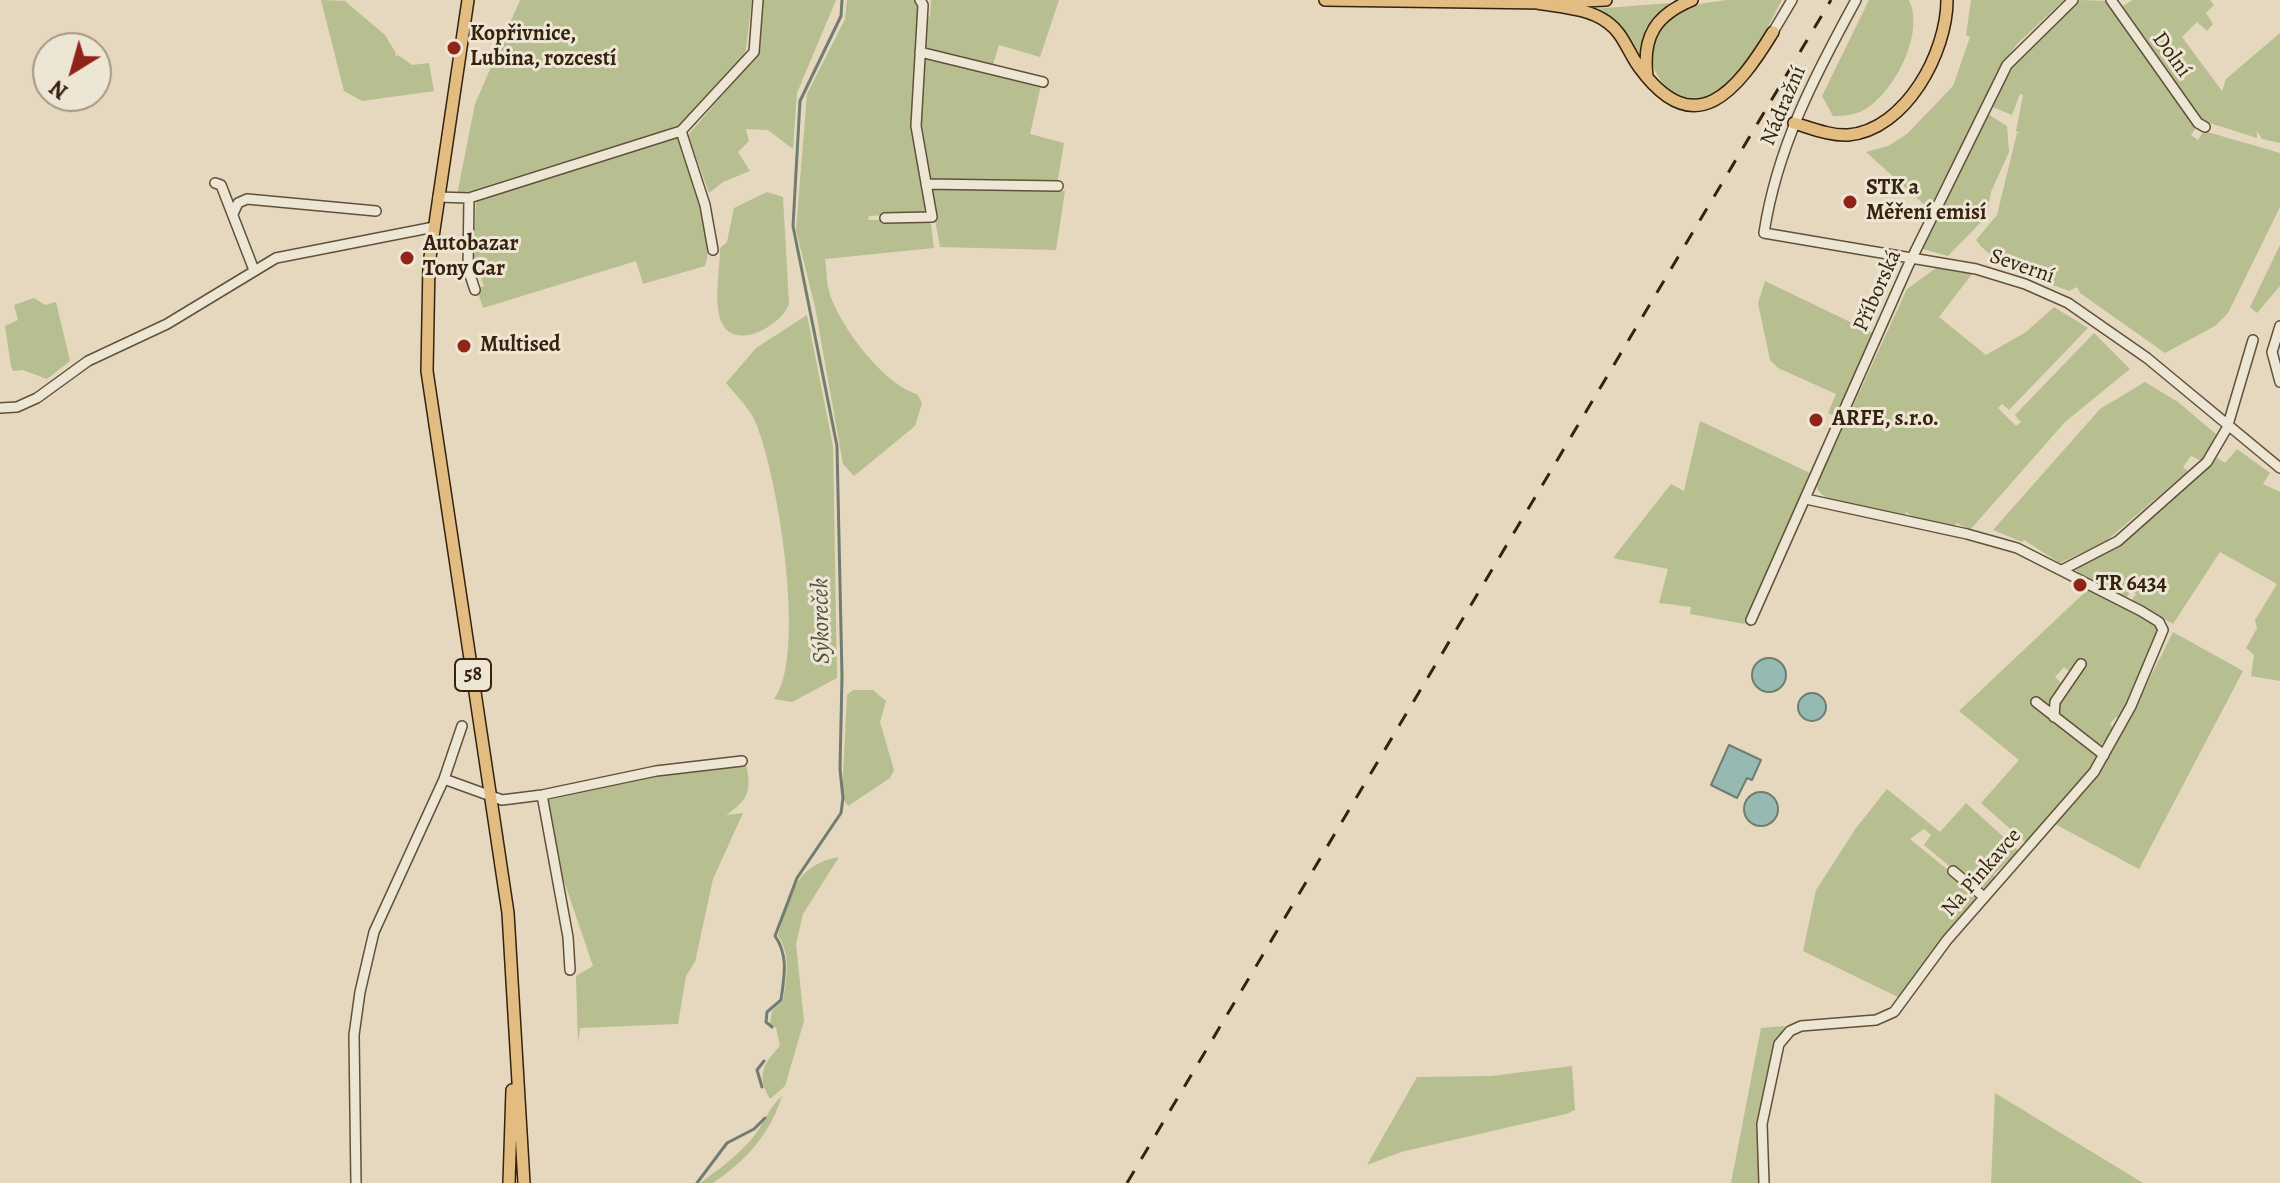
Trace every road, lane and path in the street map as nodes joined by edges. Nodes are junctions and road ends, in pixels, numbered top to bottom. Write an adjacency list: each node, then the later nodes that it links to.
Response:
1 (468, 0): 23 (main road, 58)
2 (758, 0): 19 (street)
3 (920, 0): 14 (street)
4 (1325, 0): 12 (main road)
5 (1606, 0): 12 (main road)
6 (1692, 0): 15 (main road)
7 (1792, 0): 13 (street)
8 (1856, 0): 17 (street, Nádražní)
9 (1947, 0): 17 (main road)
10 (2073, 0): 31 (street, Příborská)
11 (2111, 0): 18 (street, Dolní)
12 (1537, 3): 15 (main road)
13 (1773, 32): 15 (main road)
14 (920, 52): 16 (street); 21 (street)
15 (1647, 77)
16 (1043, 82)
17 (1794, 123): 29 (street, Nádražní)
18 (2205, 127)
19 (681, 131): 24 (street); 30 (street)
20 (215, 183): 26 (street)
21 (926, 184): 22 (street); 27 (street)
22 (1058, 186)
23 (438, 197): 24 (street); 28 (main road, 58)
24 (469, 198): 33 (street)
25 (376, 211): 26 (street)
26 (233, 214): 32 (street)
27 (885, 218)
28 (434, 227): 32 (street); 51 (main road, 58)
29 (1764, 233): 31 (street, Severní)
30 (713, 250)
31 (1913, 258): 38 (street, Severní); 40 (street, Příborská)
32 (254, 270): 37 (street)
33 (475, 290)
34 (2280, 326): 36 (street)
35 (2253, 340): 38 (street)
36 (2280, 382)
37 (0, 408)
38 (2227, 428): 39 (street, Severní); 41 (street)
39 (2280, 468)
40 (1806, 499): 41 (street, Na Pinkavce); 42 (street, Příborská)
41 (2062, 570): 47 (street, Na Pinkavce)
42 (1751, 620)
43 (2081, 664): 45 (street)
44 (2036, 702): 45 (street)
45 (2054, 717): 47 (street)
46 (462, 726): 49 (street)
47 (2104, 755): 53 (street, Na Pinkavce)
48 (742, 761): 50 (street)
49 (444, 779): 51 (street); 56 (street)
50 (542, 795): 51 (street); 55 (street)
51 (492, 796): 54 (main road, 58)
52 (1953, 871): 53 (street)
53 (1984, 897): 59 (street, Na Pinkavce)
54 (512, 965): 57 (main road); 58 (main road, 58)
55 (570, 970)
56 (356, 1183)
57 (509, 1183)
58 (524, 1183)
59 (1764, 1183)

